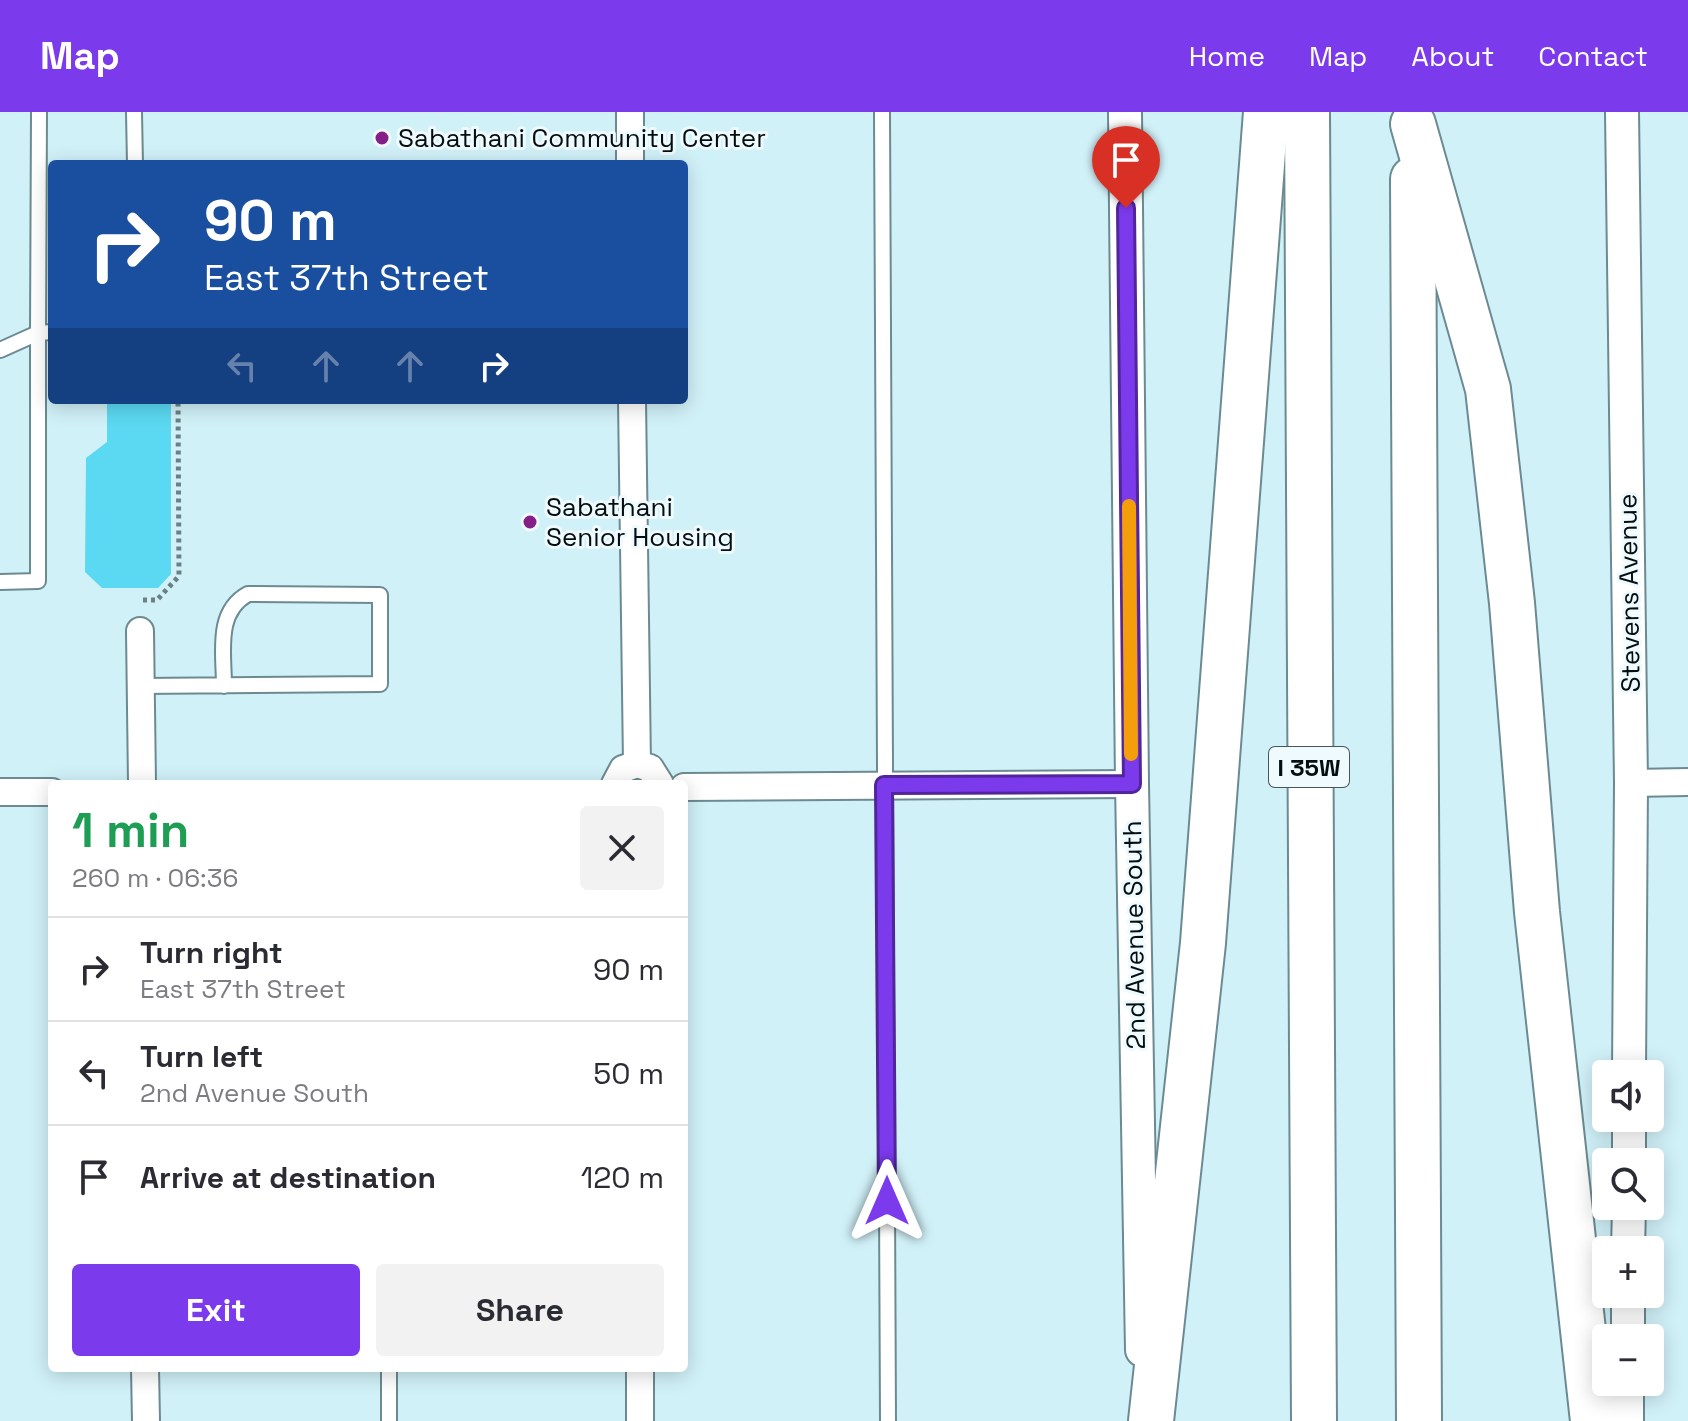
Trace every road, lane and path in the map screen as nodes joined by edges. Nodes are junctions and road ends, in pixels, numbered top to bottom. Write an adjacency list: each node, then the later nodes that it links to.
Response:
1 (39, 112): 12 (lane)
2 (134, 112): 10 (lane)
3 (630, 112): 11 (street)
4 (882, 112): 27 (lane)
5 (1125, 112): 26 (street, 2nd Avenue South)
6 (1266, 112): 41 (highway)
7 (1307, 112): 42 (highway, I 35W)
8 (1622, 112): 25 (street, Stevens Avenue)
9 (1413, 118): 43 (highway); 44 (highway)
10 (135, 160)
11 (630, 160)
12 (45, 332): 13 (lane); 16 (lane)
13 (0, 350)
14 (178, 404): 17 (path)
15 (632, 404): 20 (street)
16 (0, 582)
17 (140, 631): 18 (street)
18 (140, 686): 19 (lane); 21 (street)
19 (224, 686): 19 (lane)
20 (637, 764): 22 (street); 23 (street)
21 (142, 780)
22 (617, 780)
23 (658, 780)
24 (1688, 782): 25 (street)
25 (1631, 783): 31 (street, Stevens Avenue)
26 (1132, 784): 27 (street); 40 (street, 2nd Avenue South)
27 (884, 785): 28 (street); 39 (lane)
28 (688, 787)
29 (0, 792): 30 (street)
30 (48, 792)
31 (1629, 1060)
32 (145, 1372): 36 (street)
33 (389, 1372): 37 (lane)
34 (640, 1372): 38 (street)
35 (1627, 1396): 45 (street)
36 (146, 1421)
37 (389, 1421)
38 (640, 1421)
39 (888, 1421)
40 (1144, 1421)
41 (1151, 1421)
42 (1314, 1421)
43 (1419, 1421)
44 (1593, 1421)
45 (1627, 1421)

